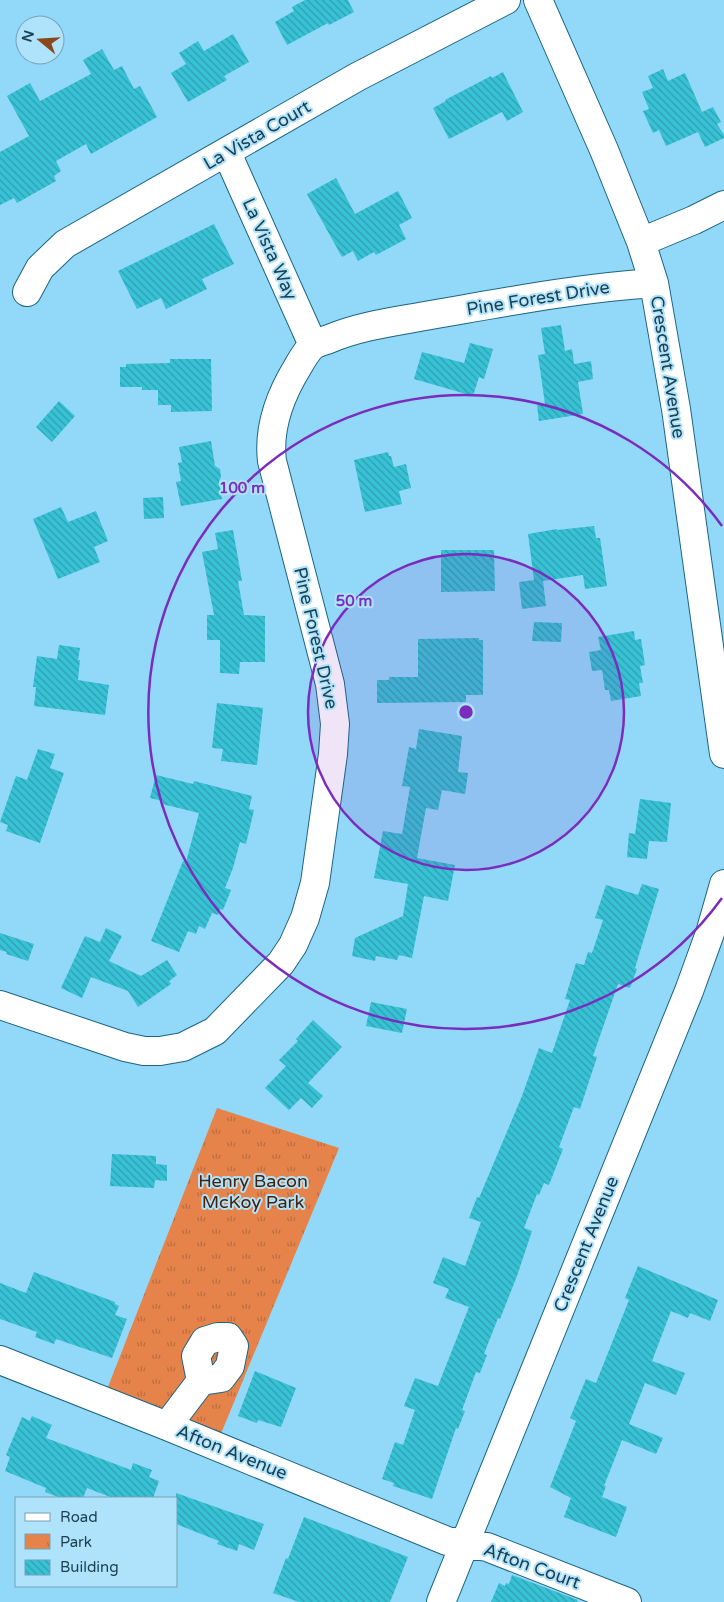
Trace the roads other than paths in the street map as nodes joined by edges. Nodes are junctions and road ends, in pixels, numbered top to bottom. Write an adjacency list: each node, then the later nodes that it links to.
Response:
1 (506, 0): 3 (street, La Vista Court)
2 (538, 0): 5 (street, Crescent Avenue)
3 (227, 153): 7 (street, La Vista Court); 8 (street, La Vista Way)
4 (724, 205): 5 (street)
5 (641, 242): 6 (street, Crescent Avenue)
6 (654, 283): 8 (street, Pine Forest Drive); 9 (street, Crescent Avenue)
7 (27, 292)
8 (313, 345): 11 (street, Pine Forest Drive)
9 (724, 754)
10 (724, 884): 15 (street, Crescent Avenue)
11 (0, 1005)
12 (0, 1360): 14 (street, Afton Avenue)
13 (201, 1381): 14 (street)
14 (168, 1426): 15 (street, Afton Avenue)
15 (463, 1544): 16 (street, Crescent Avenue); 17 (street, Afton Court)
16 (441, 1602)
17 (627, 1602)

